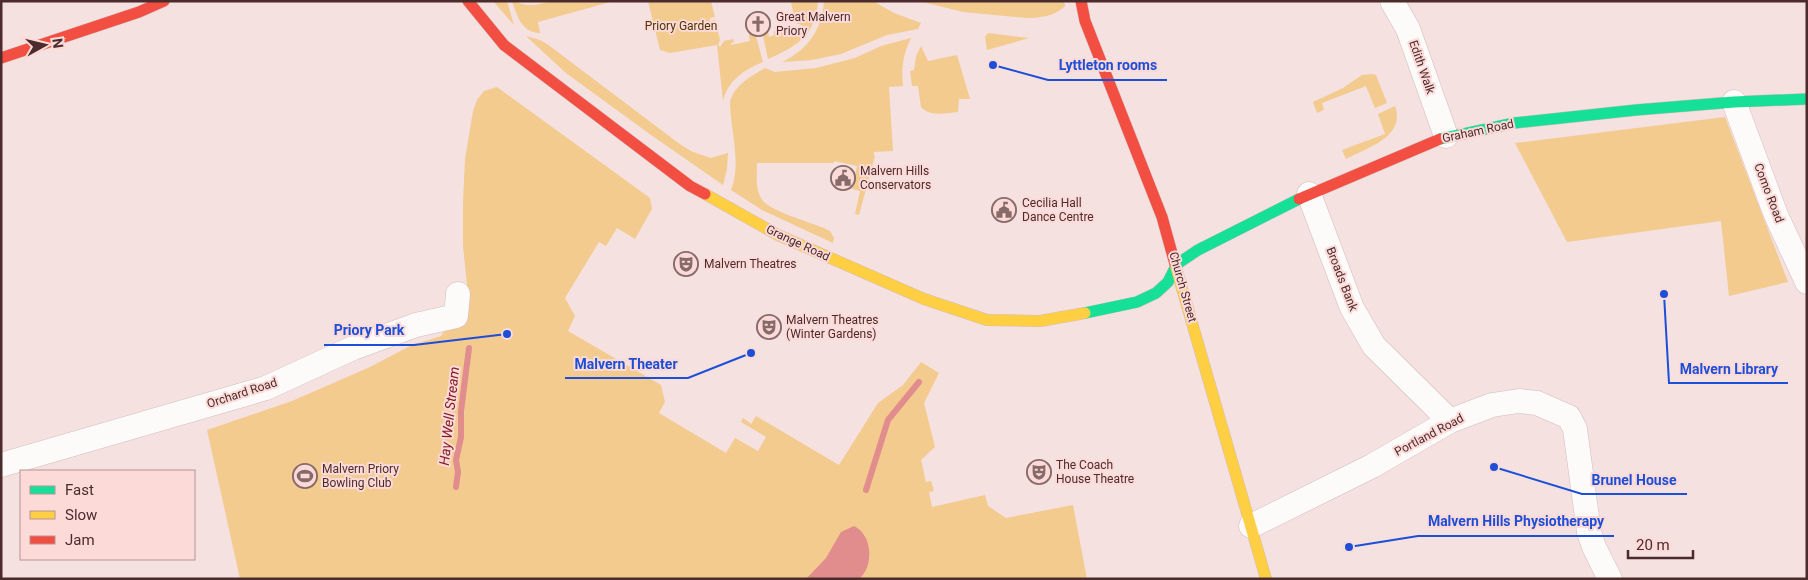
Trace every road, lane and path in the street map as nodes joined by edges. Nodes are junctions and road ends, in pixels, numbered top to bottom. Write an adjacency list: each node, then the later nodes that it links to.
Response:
1 (164, 1): 5 (street)
2 (468, 1): 10 (street, Grange Road)
3 (1081, 1): 10 (street, Church Street)
4 (1392, 1): 8 (street, Edith Walk)
5 (1, 58)
6 (1807, 99): 7 (street, Graham Road)
7 (1734, 102): 8 (street, Graham Road); 11 (street, Como Road)
8 (1446, 136): 9 (street, Graham Road)
9 (1309, 194): 10 (street, Graham Road); 13 (street, Broads Bank)
10 (1177, 264): 15 (street, Church Street)
11 (1807, 282)
12 (458, 294): 14 (street, Orchard Road)
13 (1450, 421): 15 (street, Portland Road); 17 (street, Portland Road)
14 (1, 465)
15 (1251, 526): 16 (street, Church Street)
16 (1266, 579)
17 (1610, 579)

